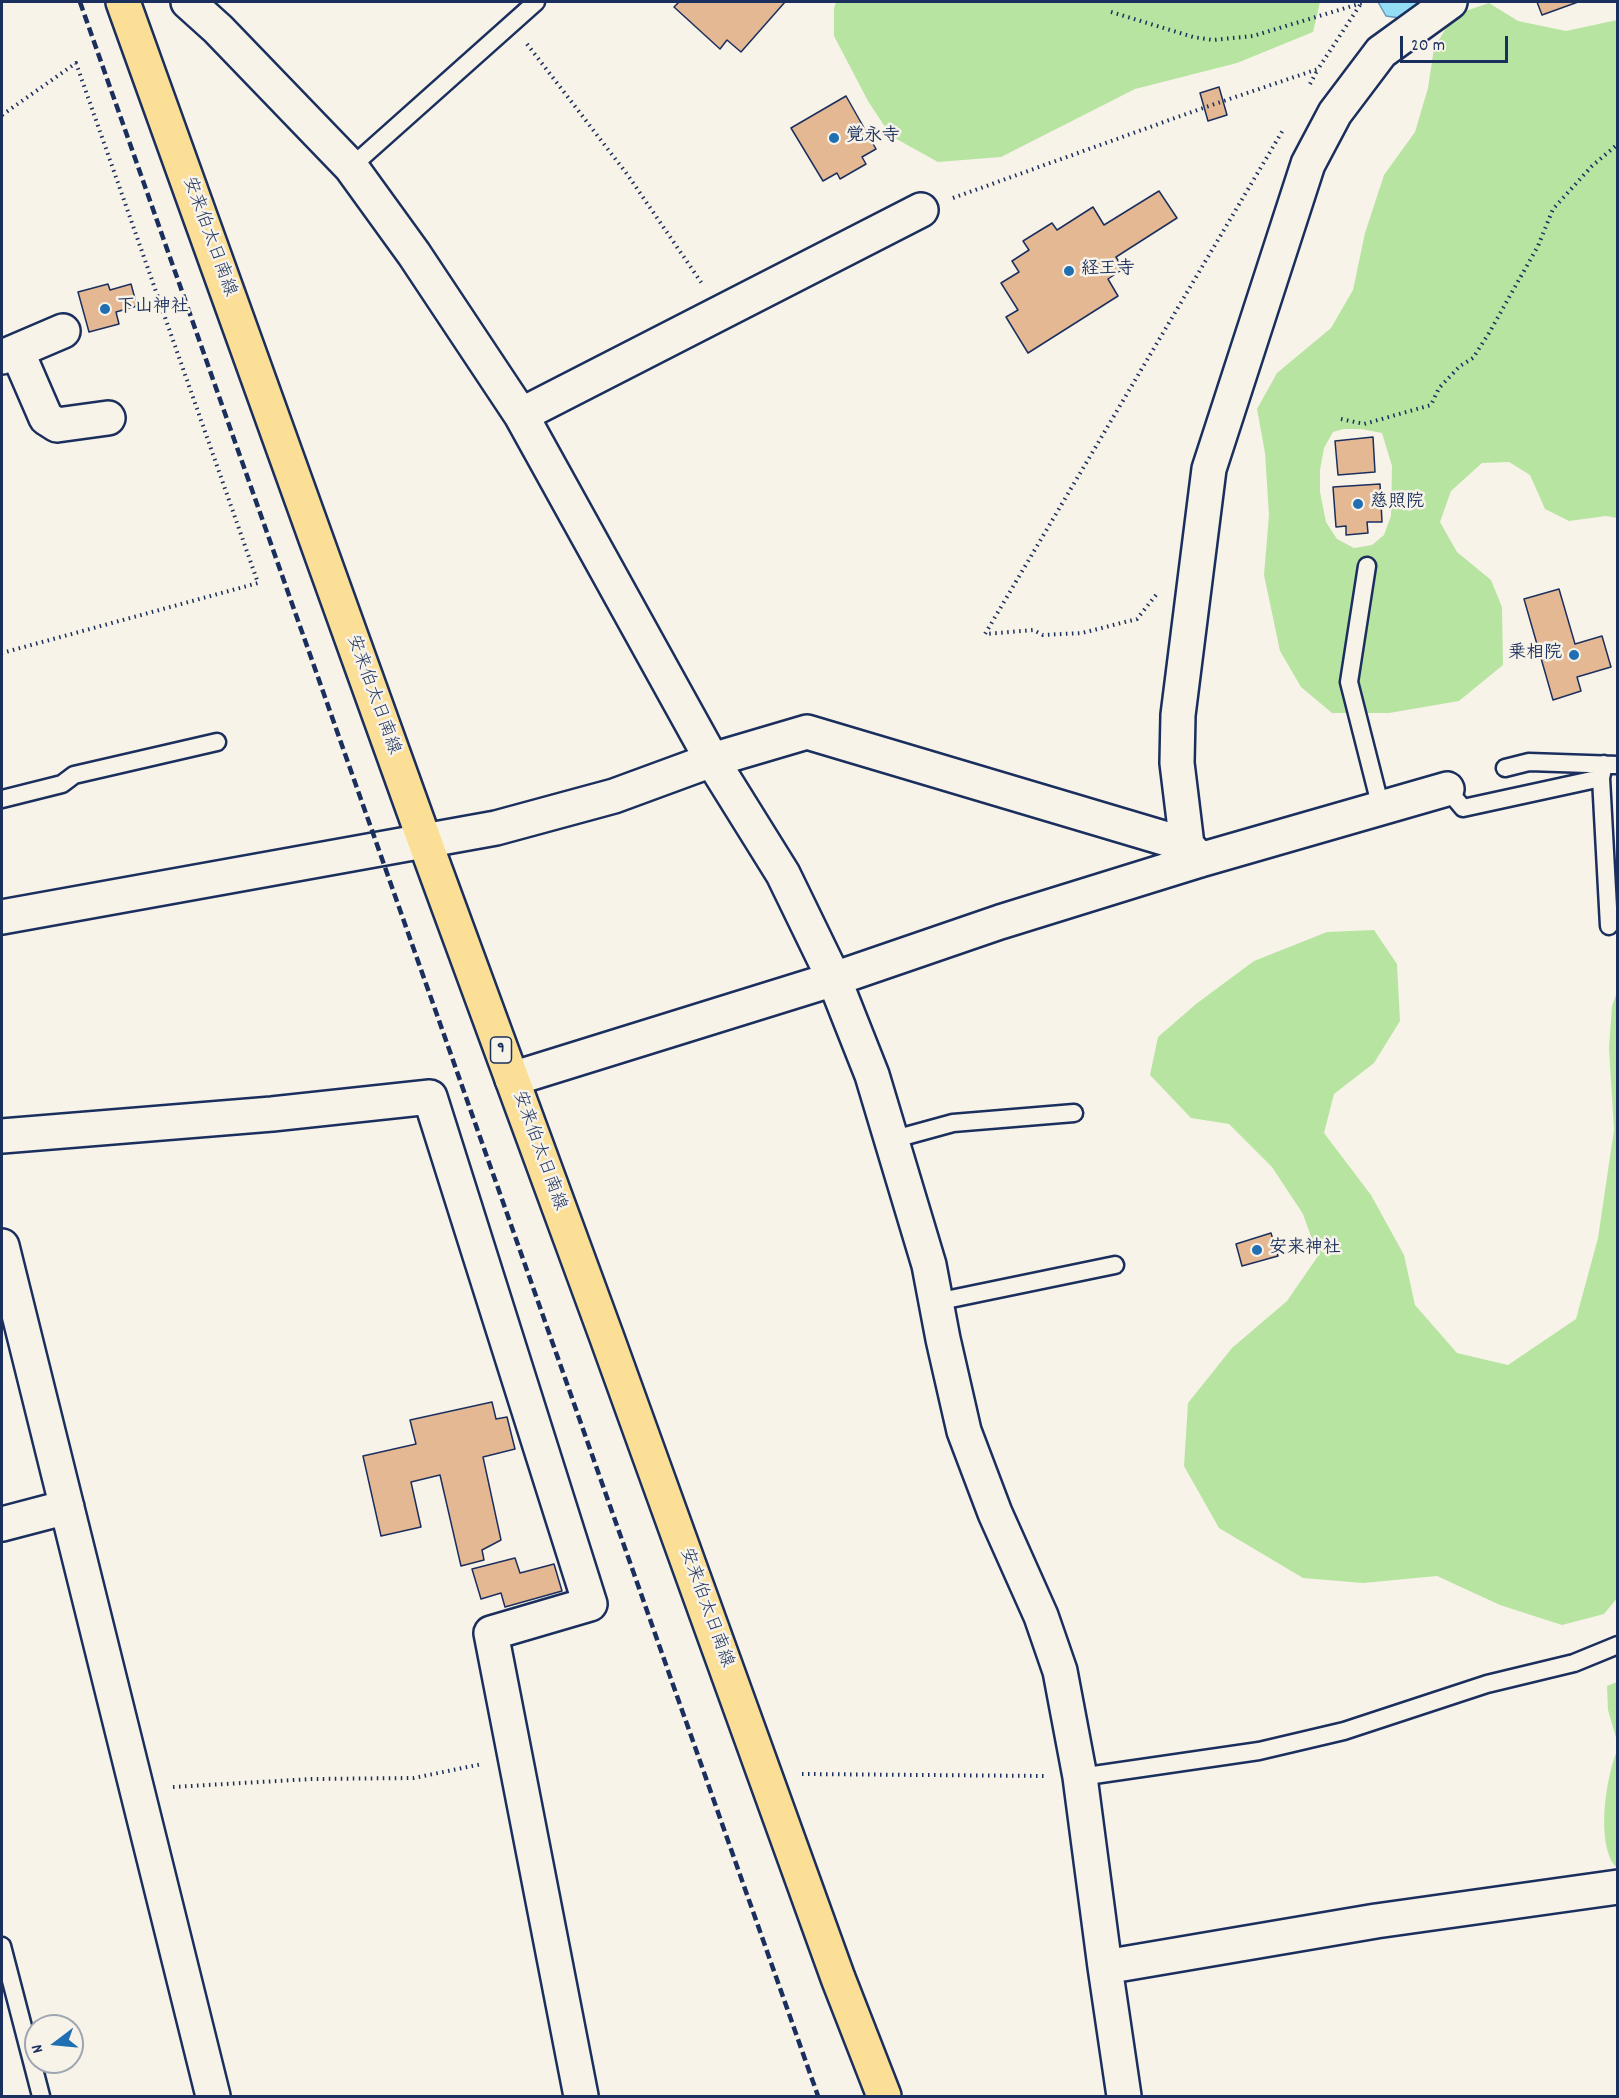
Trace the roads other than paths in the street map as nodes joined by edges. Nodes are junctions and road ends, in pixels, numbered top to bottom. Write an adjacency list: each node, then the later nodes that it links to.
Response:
1 (123, 2): 19 (main road, 安来伯太日南線 / 9)
2 (188, 2): 5 (street)
3 (536, 2): 5 (lane)
4 (1450, 2): 20 (street)
5 (351, 167): 9 (street)
6 (921, 210): 9 (street)
7 (63, 331): 8 (street)
8 (9, 354): 10 (street)
9 (521, 415): 13 (street)
10 (108, 418)
11 (1367, 566): 18 (lane)
12 (217, 742): 17 (lane)
13 (712, 760): 19 (street); 20 (street); 23 (street)
14 (1505, 768): 15 (lane)
15 (1607, 769): 16 (lane); 22 (lane)
16 (1447, 789): 18 (street)
17 (2, 799)
18 (1381, 808): 20 (street)
19 (425, 842): 21 (street); 24 (main road, 安来伯太日南線 / 9)
20 (1194, 853): 23 (street)
21 (2, 916)
22 (1609, 926)
23 (834, 979): 24 (street); 27 (street)
24 (512, 1079): 41 (main road, 安来伯太日南線 / 9)
25 (1074, 1113): 27 (lane)
26 (2, 1136): 40 (street)
27 (891, 1140): 30 (street)
28 (2, 1246): 31 (street)
29 (1115, 1265): 30 (lane)
30 (936, 1302): 34 (street)
31 (67, 1507): 32 (street); 39 (street)
32 (2, 1524)
33 (1617, 1646): 34 (lane)
34 (1080, 1777): 37 (street)
35 (1617, 1887): 37 (street)
36 (2, 1946): 38 (lane)
37 (1105, 1967): 42 (street)
38 (41, 2097)
39 (213, 2097)
40 (581, 2097)
41 (884, 2097)
42 (1124, 2097)

